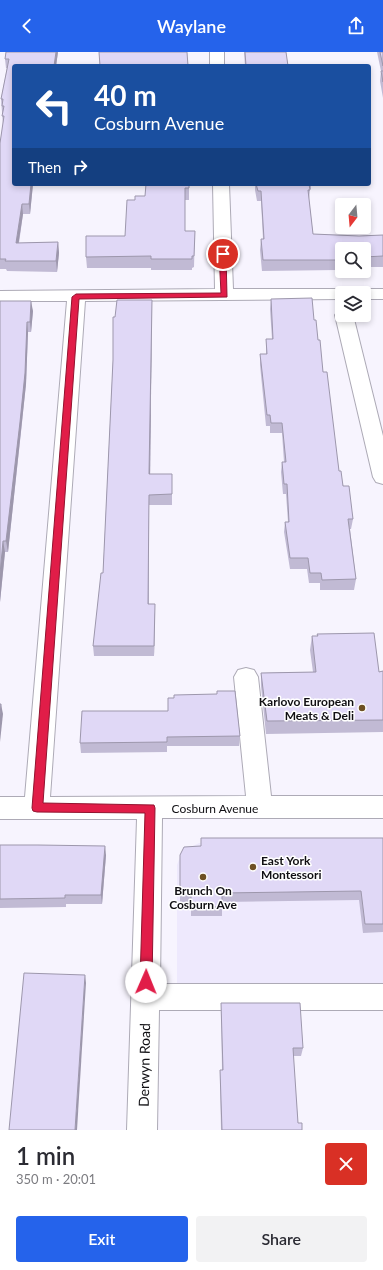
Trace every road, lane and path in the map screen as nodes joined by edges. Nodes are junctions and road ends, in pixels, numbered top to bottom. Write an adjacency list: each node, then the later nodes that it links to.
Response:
1 (217, 52): 2 (street)
2 (218, 64)
3 (221, 186): 6 (street)
4 (371, 294): 5 (street)
5 (383, 294)
6 (224, 295): 8 (street); 9 (street)
7 (0, 296): 8 (street)
8 (76, 297): 15 (street)
9 (335, 298)
10 (346, 322): 11 (street)
11 (383, 477)
12 (246, 677): 17 (street)
13 (383, 807): 17 (street, Cosburn Avenue)
14 (0, 808): 15 (street, Cosburn Avenue)
15 (37, 808): 16 (street, Cosburn Avenue)
16 (150, 808): 17 (street, Cosburn Avenue); 18 (street, Derwyn Road)
17 (260, 808)
18 (146, 997): 19 (street); 20 (street, Derwyn Road)
19 (383, 997)
20 (142, 1130)

